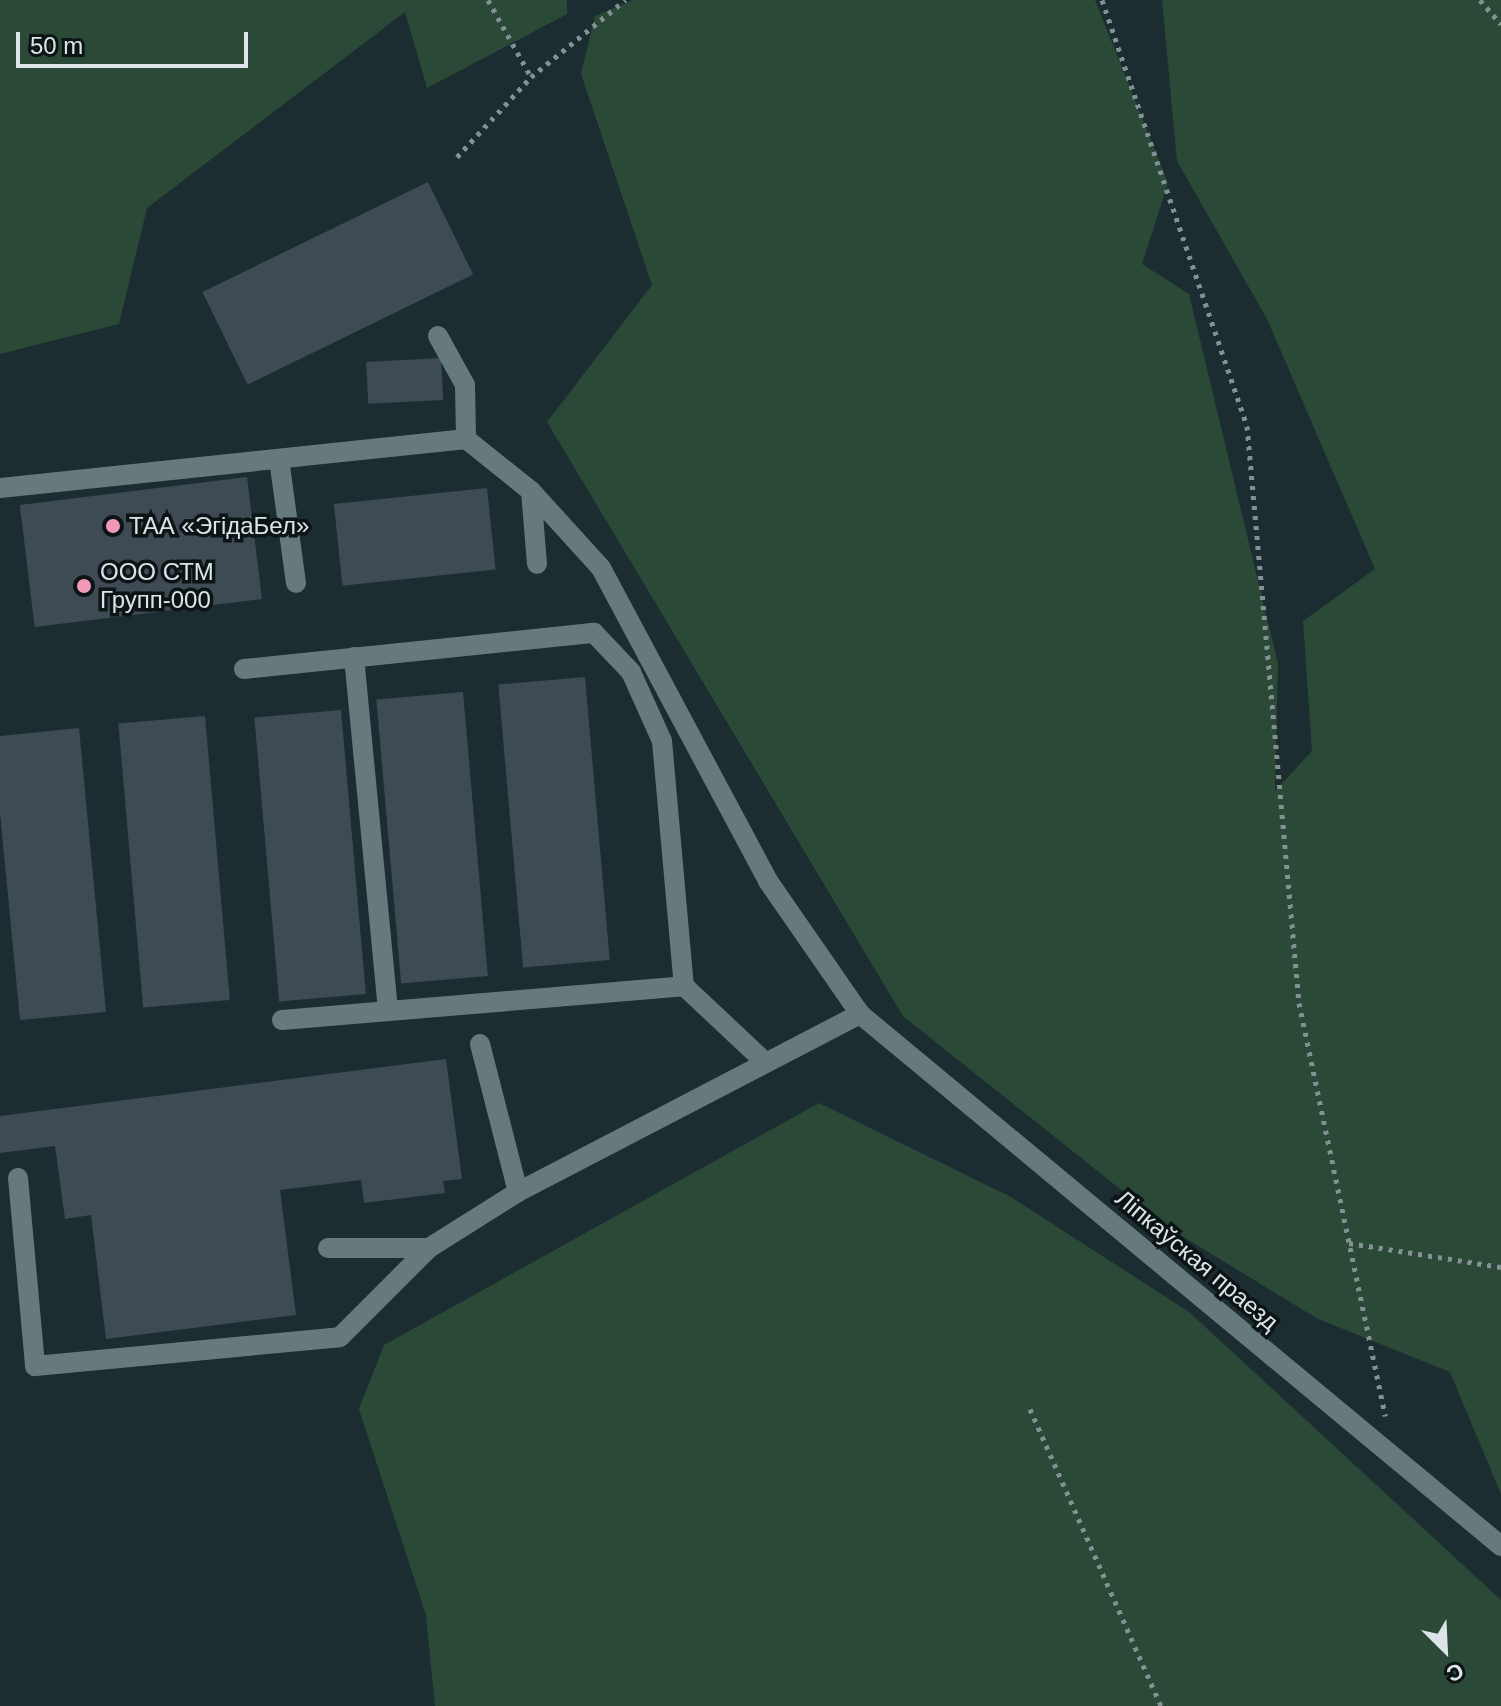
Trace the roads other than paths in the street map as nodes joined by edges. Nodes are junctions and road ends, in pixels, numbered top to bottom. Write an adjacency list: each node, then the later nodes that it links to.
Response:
1 (438, 336): 2 (street)
2 (466, 439): 3 (street); 5 (street, Ліпкаўская праезд)
3 (279, 459): 4 (street); 7 (street)
4 (0, 488)
5 (531, 491): 6 (street); 12 (street, Ліпкаўская праезд)
6 (537, 564)
7 (296, 583)
8 (354, 657): 9 (street); 10 (street); 11 (street)
9 (244, 669)
10 (684, 986): 11 (street); 15 (street)
11 (388, 1011): 13 (street)
12 (860, 1014): 15 (street); 20 (street, Ліпкаўская праезд)
13 (282, 1020)
14 (480, 1044): 17 (street)
15 (764, 1061): 17 (street)
16 (18, 1178): 19 (street)
17 (518, 1192): 19 (street)
18 (328, 1248): 19 (street)
19 (429, 1248)
20 (1501, 1546)

